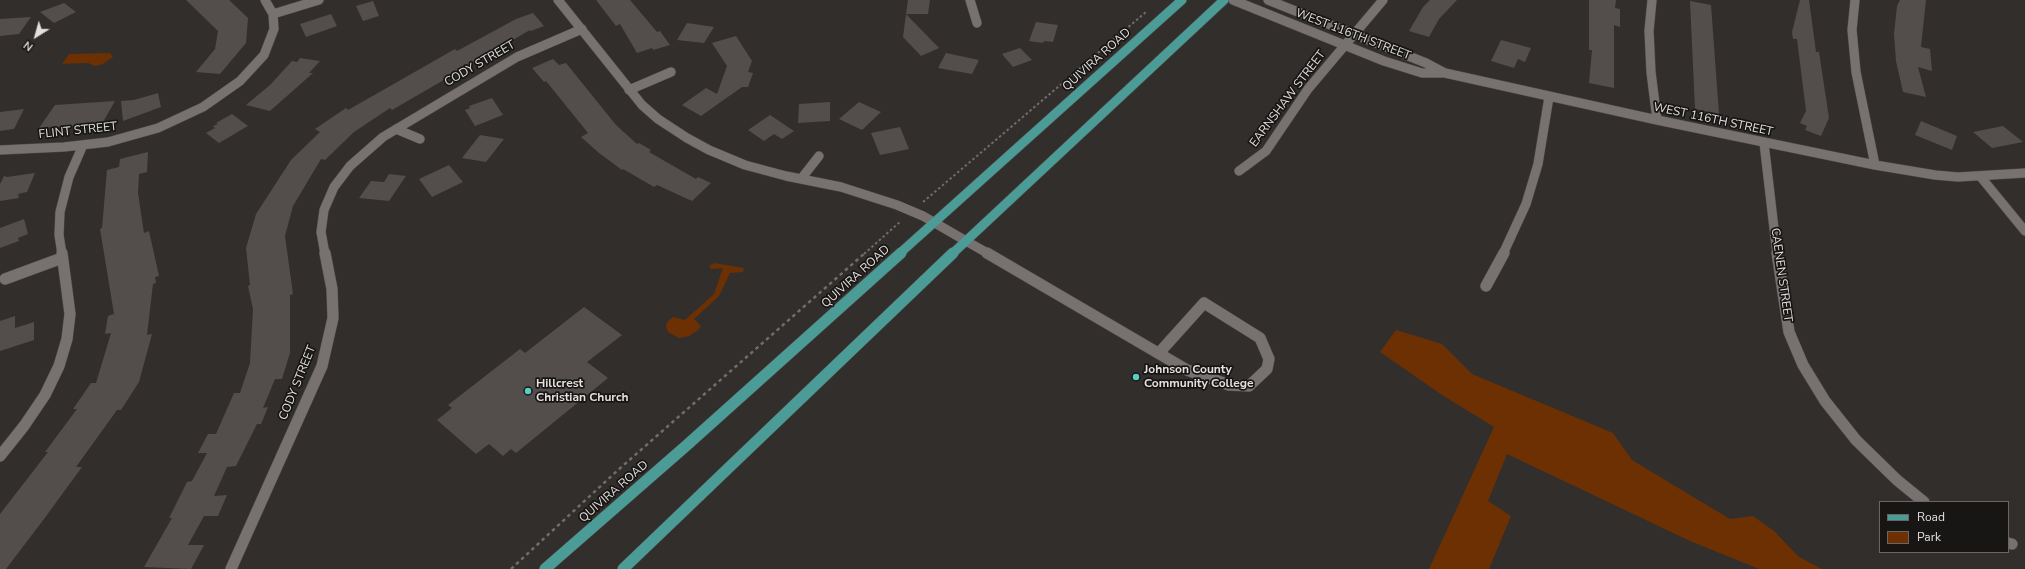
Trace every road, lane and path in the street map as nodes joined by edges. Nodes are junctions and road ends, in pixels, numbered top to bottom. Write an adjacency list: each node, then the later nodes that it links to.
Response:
1 (265, 0): 13 (street, FLINT STREET)
2 (319, 0): 13 (street)
3 (558, 0): 15 (street)
4 (970, 0): 14 (street)
5 (1182, 0): 35 (main road, QUIVIRA ROAD)
6 (1224, 0): 37 (main road)
7 (1233, 0): 17 (street, WEST 116TH STREET)
8 (1268, 0): 16 (street, WEST 116TH STREET)
9 (1383, 0): 16 (street, EARNSHAW STREET)
10 (1652, 0): 22 (street)
11 (1855, 0): 29 (street)
12 (1149, 10): 34 (path)
13 (273, 14): 26 (street, FLINT STREET)
14 (977, 24)
15 (582, 29): 20 (street); 23 (street, CODY STREET)
16 (1352, 35): 17 (street, EARNSHAW STREET); 19 (street, WEST 116TH STREET)
17 (1344, 45): 19 (street, WEST 116TH STREET); 30 (street, EARNSHAW STREET)
18 (671, 72): 20 (street)
19 (1445, 73): 21 (street, WEST 116TH STREET)
20 (629, 90): 33 (street)
21 (1549, 97): 22 (street, WEST 116TH STREET); 40 (street)
22 (1657, 120): 25 (street, WEST 116TH STREET)
23 (396, 129): 24 (street); 44 (street, CODY STREET)
24 (420, 139)
25 (1764, 143): 29 (street, WEST 116TH STREET); 43 (street, CAENEN STREET)
26 (83, 145): 27 (street, FLINT STREET); 38 (street)
27 (0, 150)
28 (819, 156): 33 (street)
29 (1875, 165): 32 (street, WEST 116TH STREET)
30 (1239, 171)
31 (2025, 173): 32 (street, WEST 116TH STREET)
32 (1980, 176): 36 (street)
33 (801, 179): 34 (street)
34 (913, 211): 35 (street); 45 (path)
35 (936, 223): 37 (street); 46 (main road, QUIVIRA ROAD)
36 (2025, 231)
37 (966, 241): 41 (street); 47 (main road)
38 (62, 258): 39 (street); 42 (street)
39 (5, 279)
40 (1486, 286)
41 (1159, 354): 41 (street)
42 (0, 456)
43 (1923, 501)
44 (231, 569)
45 (511, 569)
46 (545, 569)
47 (623, 569)

